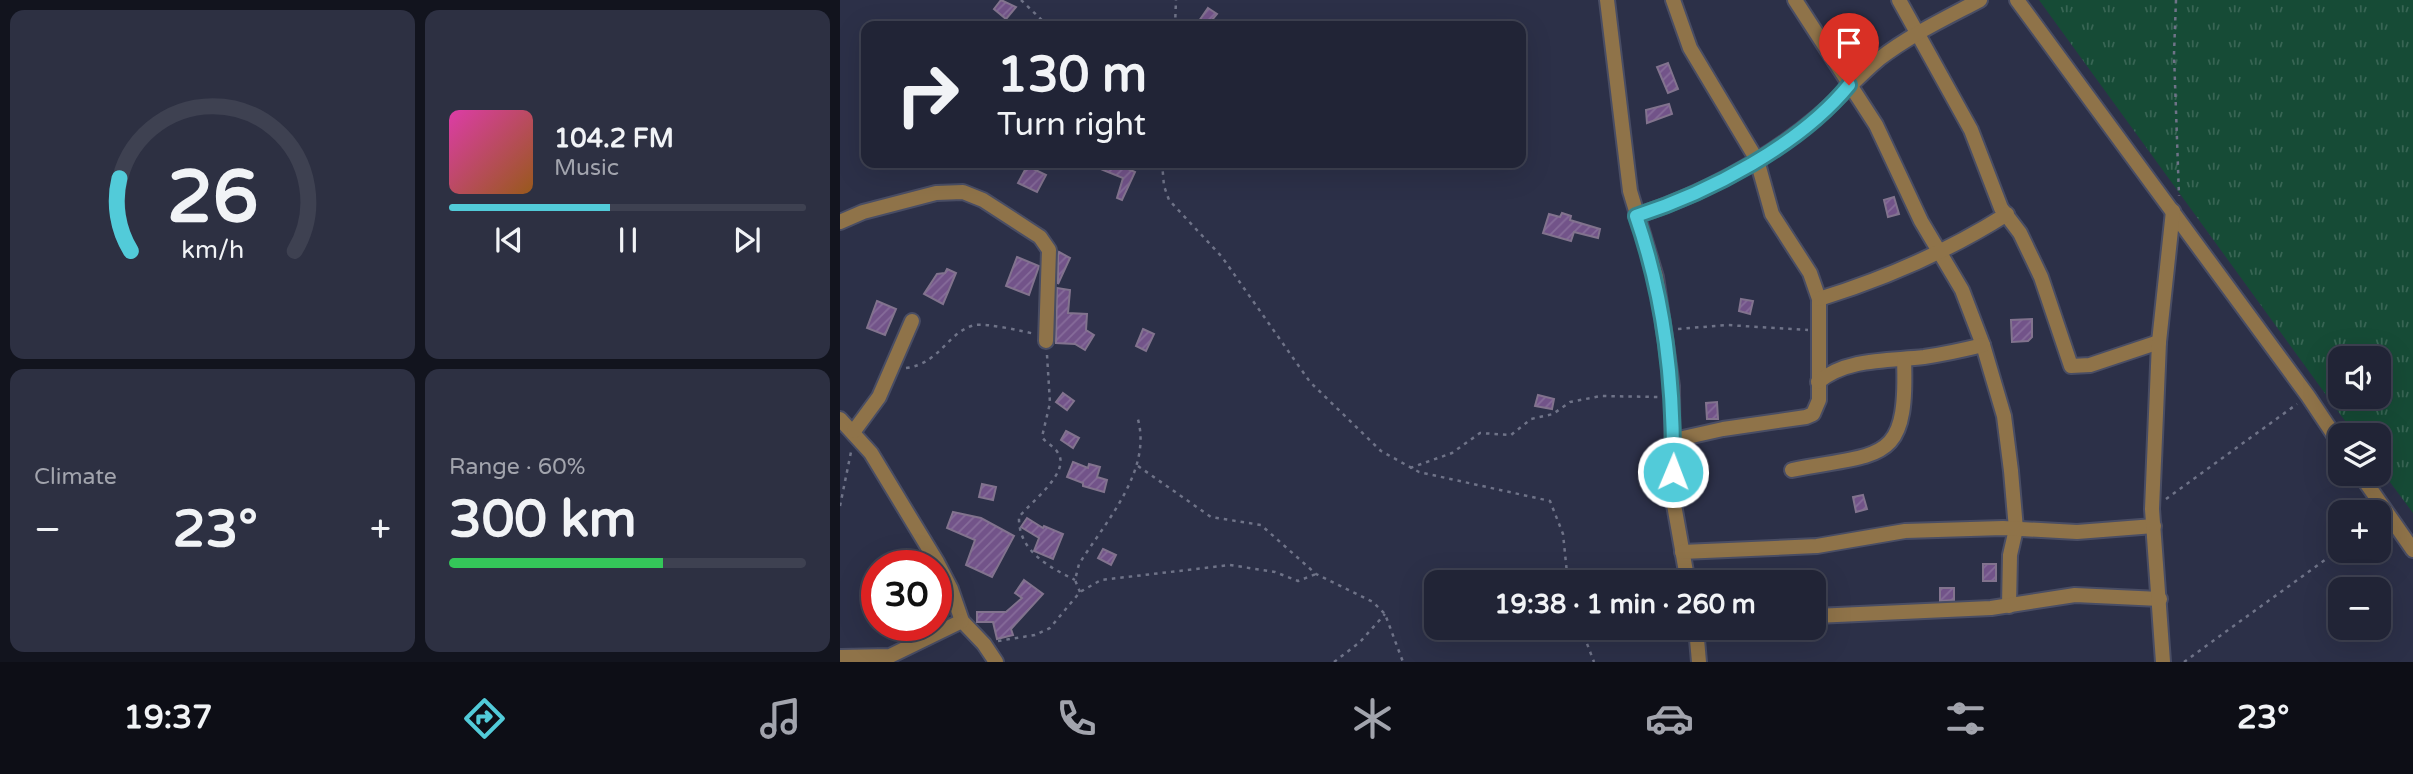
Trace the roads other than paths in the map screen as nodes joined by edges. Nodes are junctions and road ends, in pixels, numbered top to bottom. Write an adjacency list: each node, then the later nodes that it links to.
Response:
1 (1607, 0): 12 (street)
2 (1673, 0): 9 (street)
3 (1795, 0): 8 (street)
4 (1899, 0): 7 (street)
5 (1980, 0): 7 (street)
6 (2017, 0): 11 (street)
7 (1917, 34): 8 (street); 10 (street)
8 (1849, 85): 9 (street); 14 (street)
9 (1757, 160): 12 (street); 15 (street)
10 (2007, 214): 14 (street); 18 (street)
11 (2176, 215): 18 (street); 23 (street)
12 (1636, 216): 25 (street)
13 (840, 222): 17 (street)
14 (1941, 253): 15 (street); 19 (street)
15 (1819, 299): 21 (street)
16 (912, 321): 24 (street)
17 (1046, 341)
18 (2159, 342): 28 (street)
19 (1983, 345): 20 (street); 29 (street)
20 (1904, 359): 21 (street); 26 (street)
21 (1818, 382): 25 (street)
22 (840, 419): 24 (street)
23 (2328, 426)
24 (854, 431): 36 (street)
25 (1674, 440): 31 (street)
26 (1791, 470)
27 (2368, 486): 30 (street)
28 (2154, 526): 29 (street); 33 (street)
29 (2016, 529): 31 (street); 34 (street)
30 (2413, 550)
31 (1682, 552): 32 (street)
32 (1685, 570)
33 (2160, 599): 34 (street); 41 (street)
34 (2009, 606): 35 (street)
35 (1826, 615)
36 (962, 621): 38 (street); 39 (street)
37 (1697, 640): 40 (street)
38 (840, 657)
39 (996, 662)
40 (1699, 662)
41 (2163, 662)

